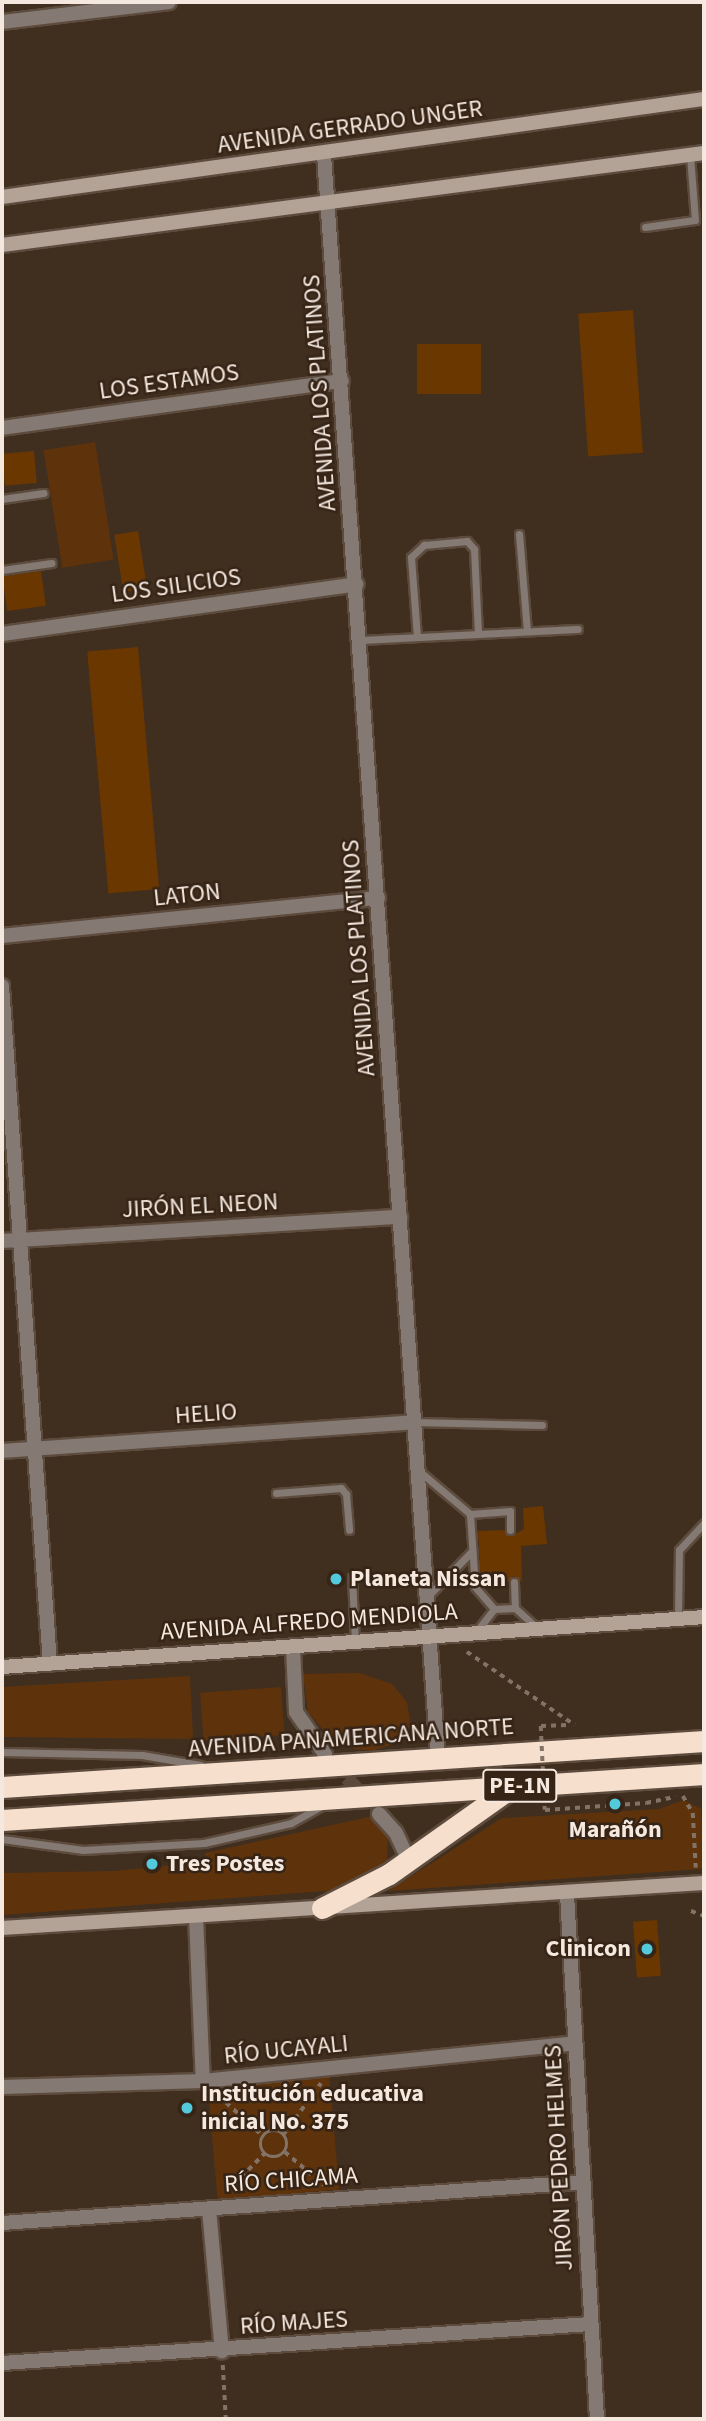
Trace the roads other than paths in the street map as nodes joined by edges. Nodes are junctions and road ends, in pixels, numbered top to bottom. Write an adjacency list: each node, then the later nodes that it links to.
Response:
1 (169, 2): 2 (street)
2 (2, 22)
3 (704, 99): 5 (main road, AVENIDA GERRADO UNGER)
4 (697, 154): 7 (main road); 8 (lane)
5 (324, 155): 6 (main road, AVENIDA GERRADO UNGER); 7 (street, AVENIDA LOS PLATINOS)
6 (2, 197)
7 (329, 201): 9 (main road); 10 (street, AVENIDA LOS PLATINOS)
8 (645, 227)
9 (2, 245)
10 (342, 381): 11 (street, LOS ESTAMOS); 17 (street, AVENIDA LOS PLATINOS)
11 (2, 428)
12 (44, 493): 13 (lane)
13 (2, 499)
14 (519, 534): 19 (lane)
15 (52, 563): 16 (lane)
16 (2, 570)
17 (356, 584): 20 (street, LOS SILICIOS); 23 (street, AVENIDA LOS PLATINOS)
18 (578, 629): 19 (lane)
19 (527, 631): 21 (lane)
20 (2, 634)
21 (478, 634): 22 (lane); 22 (lane)
22 (417, 637): 23 (lane)
23 (360, 640): 24 (street, AVENIDA LOS PLATINOS)
24 (378, 898): 25 (street, LATON); 27 (street, AVENIDA LOS PLATINOS)
25 (2, 936)
26 (2, 985): 28 (street)
27 (400, 1217): 28 (street, JIRÓN EL NEON); 30 (street, AVENIDA LOS PLATINOS)
28 (20, 1240): 29 (street, JIRÓN EL NEON); 32 (street)
29 (2, 1241)
30 (414, 1422): 31 (lane); 32 (street, HELIO); 34 (street, AVENIDA LOS PLATINOS)
31 (542, 1425)
32 (34, 1449): 33 (street, HELIO); 53 (street)
33 (2, 1451)
34 (418, 1470): 36 (lane); 43 (street, AVENIDA LOS PLATINOS)
35 (276, 1493): 38 (lane)
36 (470, 1514): 39 (lane); 40 (lane)
37 (704, 1523): 47 (lane)
38 (349, 1530)
39 (510, 1530)
40 (472, 1551): 43 (lane); 45 (lane)
41 (352, 1577): 51 (lane)
42 (514, 1582): 44 (lane)
43 (426, 1598): 50 (street, AVENIDA LOS PLATINOS)
44 (515, 1608): 45 (lane); 48 (lane)
45 (494, 1609): 49 (lane)
46 (704, 1617): 47 (main road, AVENIDA ALFREDO MENDIOLA)
47 (678, 1619): 48 (main road, AVENIDA ALFREDO MENDIOLA)
48 (537, 1628): 49 (main road, AVENIDA ALFREDO MENDIOLA)
49 (476, 1633): 50 (main road, AVENIDA ALFREDO MENDIOLA)
50 (429, 1636): 51 (main road, AVENIDA ALFREDO MENDIOLA); 58 (street, AVENIDA LOS PLATINOS)
51 (355, 1642): 52 (main road, AVENIDA ALFREDO MENDIOLA)
52 (293, 1648): 53 (main road, AVENIDA ALFREDO MENDIOLA); 57 (street)
53 (50, 1664): 54 (main road, AVENIDA ALFREDO MENDIOLA)
54 (2, 1667)
55 (704, 1741): 58 (highway, AVENIDA PANAMERICANA NORTE / PE-1N)
56 (2, 1752): 59 (lane)
57 (325, 1754)
58 (438, 1759): 59 (highway, AVENIDA PANAMERICANA NORTE / PE-1N)
59 (238, 1772): 61 (highway, AVENIDA PANAMERICANA NORTE / PE-1N)
60 (704, 1774): 62 (highway, PE-1N)
61 (2, 1787)
62 (512, 1787): 63 (highway, PE-1N); 67 (highway)
63 (336, 1798): 65 (highway, PE-1N); 66 (lane)
64 (379, 1814): 67 (street)
65 (2, 1820)
66 (2, 1839)
67 (408, 1859): 70 (highway)
68 (700, 1880): 69 (main road)
69 (567, 1894): 70 (main road); 73 (street, JIRÓN PEDRO HELMES)
70 (322, 1909): 71 (main road)
71 (196, 1917): 72 (main road); 74 (street)
72 (2, 1928)
73 (575, 2043): 74 (street, RÍO UCAYALI); 76 (street, JIRÓN PEDRO HELMES)
74 (203, 2081): 75 (street, RÍO UCAYALI)
75 (2, 2087)
76 (584, 2182): 77 (street, RÍO CHICAMA); 79 (street, JIRÓN PEDRO HELMES)
77 (209, 2209): 78 (street, RÍO CHICAMA); 80 (street)
78 (2, 2223)
79 (590, 2324): 80 (street, RÍO MAJES); 82 (street, JIRÓN PEDRO HELMES)
80 (222, 2351): 81 (street, RÍO MAJES)
81 (2, 2363)
82 (597, 2419)

